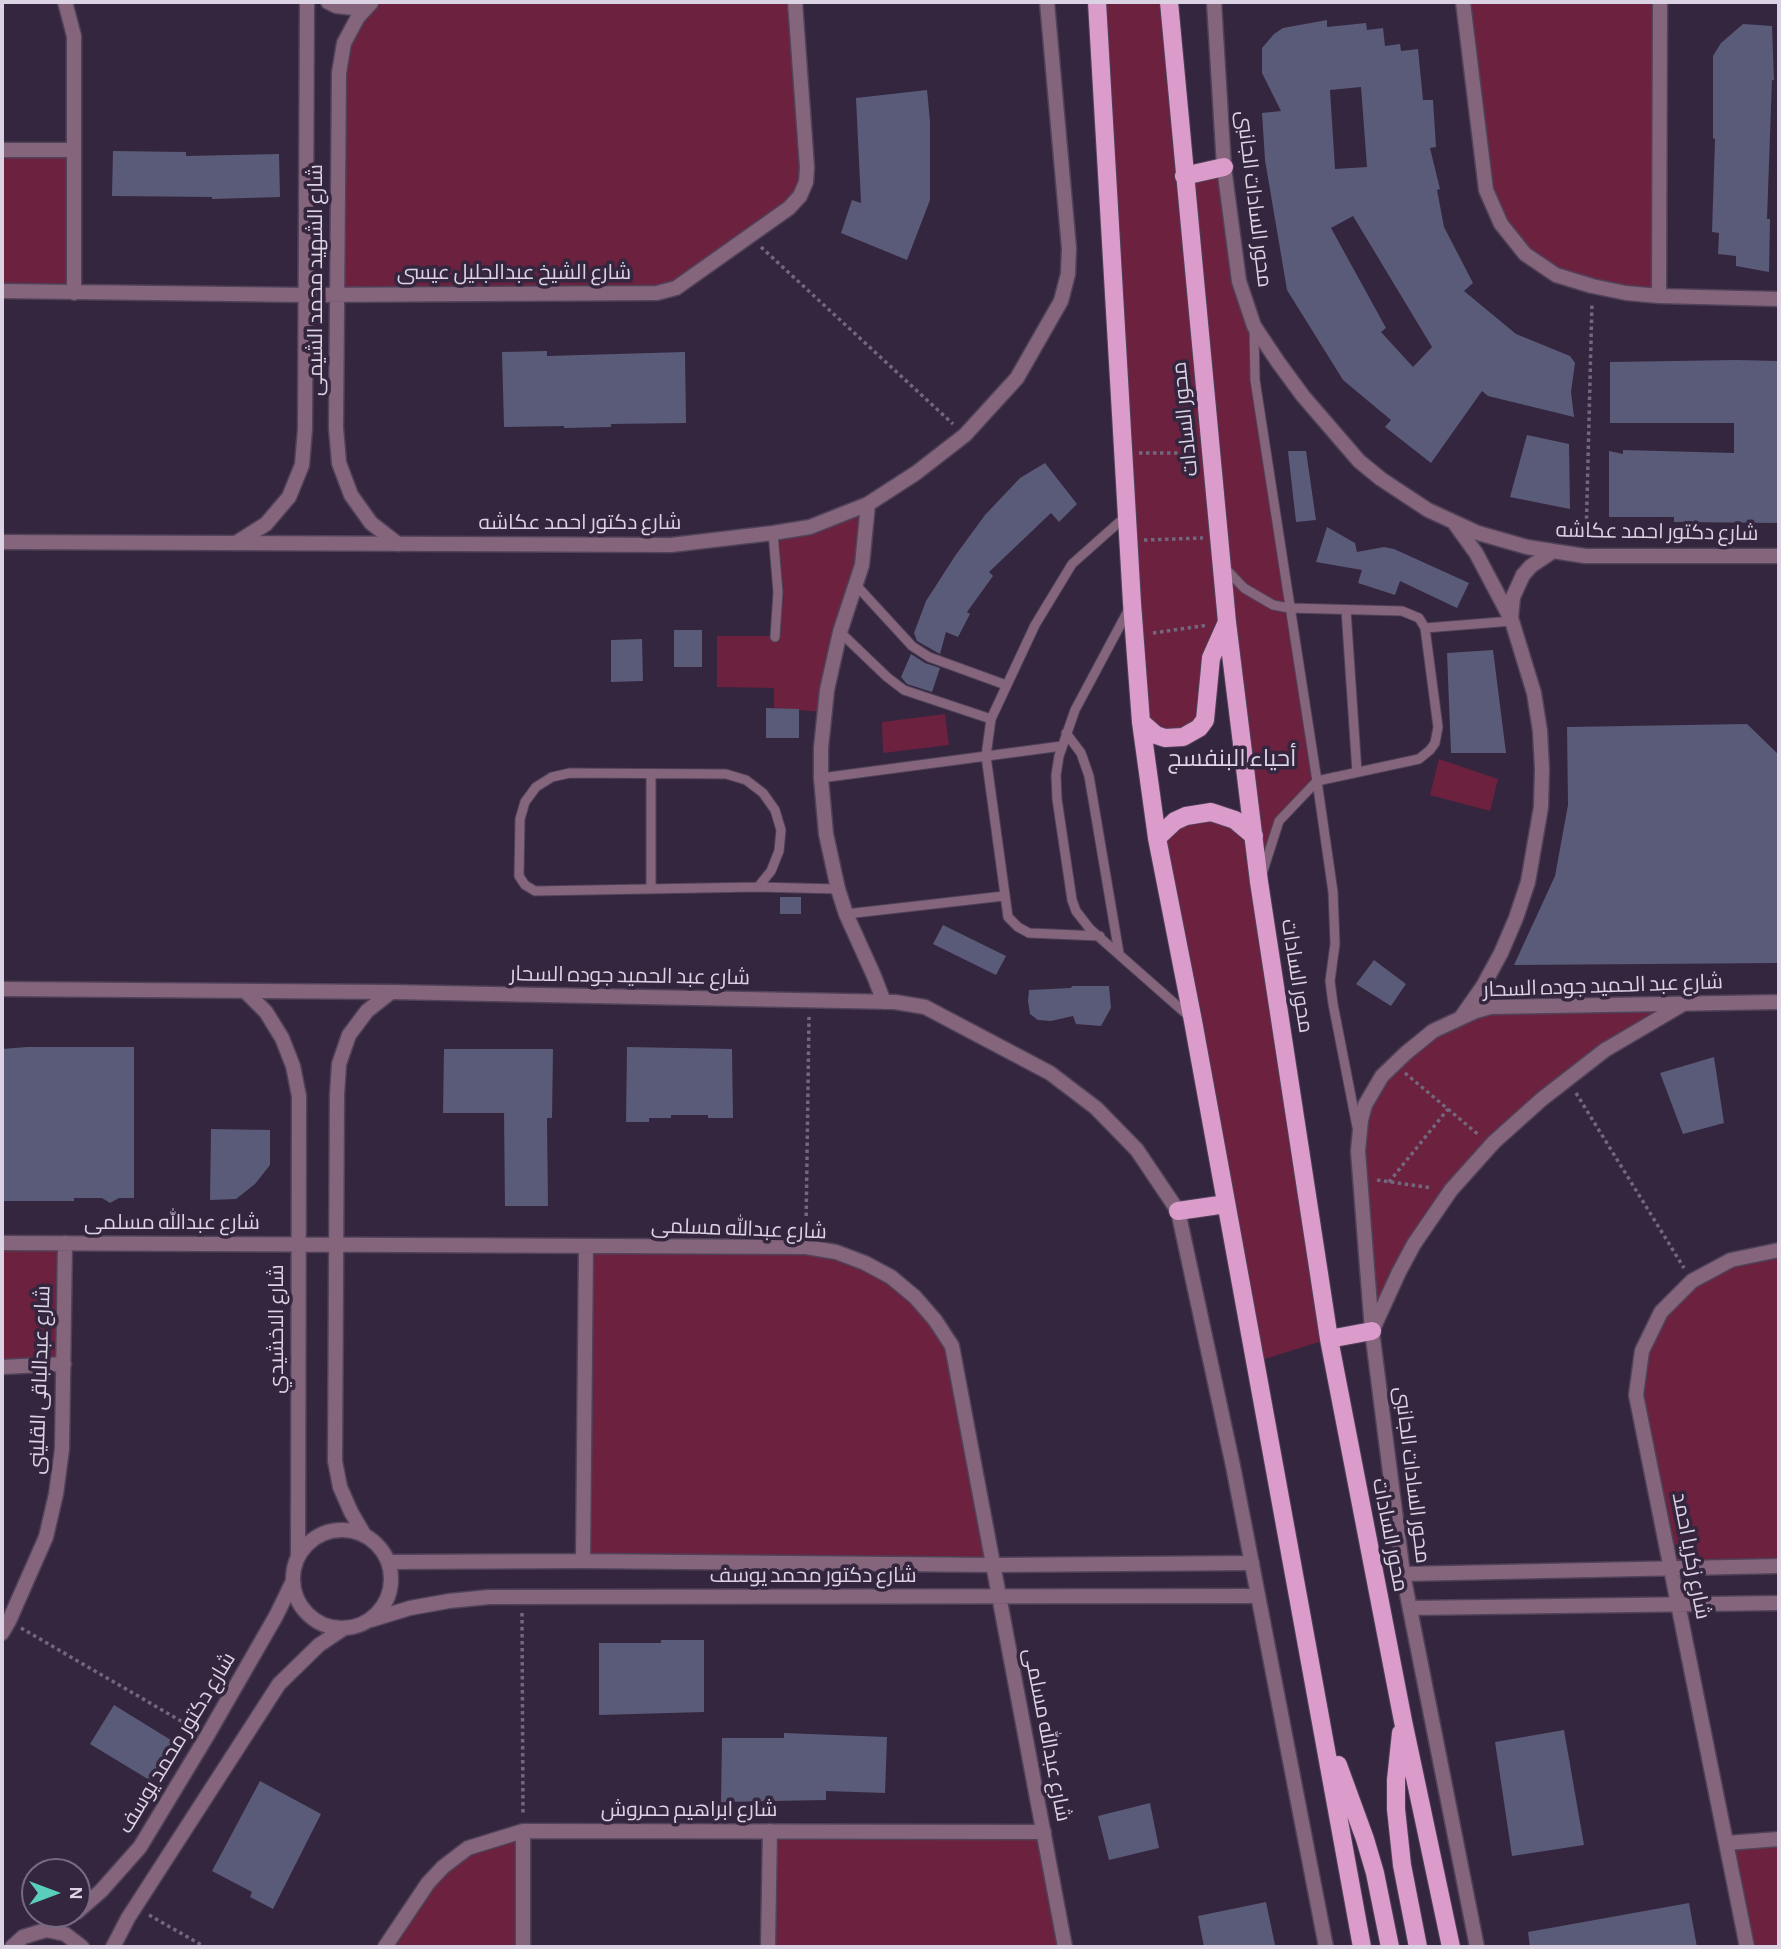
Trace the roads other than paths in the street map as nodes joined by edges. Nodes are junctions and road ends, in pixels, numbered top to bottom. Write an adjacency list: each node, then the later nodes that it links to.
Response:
1 (65, 2): 13 (street)
2 (307, 2): 19 (street, شارع الشهيد محمد الشيمى)
3 (328, 2): 4 (street)
4 (372, 2): 18 (street, شارع الشهيد محمد الشيمى)
5 (795, 2): 18 (street, شارع الشيخ عبدالجليل عيسى)
6 (1047, 2): 23 (street, شارع دكتور احمد عكاشه)
7 (1097, 2): 24 (main road)
8 (1169, 2): 15 (main road, محور السادات)
9 (1214, 2): 14 (street, محور السادات الجانبى)
10 (1463, 2): 20 (street)
11 (1660, 2): 20 (street)
12 (2, 150): 13 (street)
13 (74, 150): 17 (street)
14 (1224, 167): 15 (main road); 22 (street, محور السادات الجانبى)
15 (1184, 176): 32 (main road, محور السادات)
16 (2, 292): 17 (street, شارع الشيخ عبدالجليل عيسى)
17 (74, 293): 19 (street, شارع الشيخ عبدالجليل عيسى)
18 (337, 294): 19 (street, شارع الشيخ عبدالجليل عيسى); 29 (street, شارع الشهيد محمد الشيمى)
19 (306, 295): 28 (street, شارع الشهيد محمد الشيمى)
20 (1659, 296): 21 (street)
21 (1779, 299)
22 (1254, 326): 25 (street, محور السادات الجانبى); 35 (lane)
23 (868, 504): 26 (street, شارع دكتور احمد عكاشه); 33 (street)
24 (1127, 514): 34 (main road); 42 (lane)
25 (1454, 523): 30 (street, شارع دكتور احمد عكاشه); 37 (street)
26 (773, 534): 29 (street, شارع دكتور احمد عكاشه); 41 (lane)
27 (2, 542): 28 (street, شارع دكتور احمد عكاشه)
28 (236, 543): 29 (street, شارع دكتور احمد عكاشه)
29 (398, 544)
30 (1552, 552): 31 (street, شارع دكتور احمد عكاشه); 37 (street)
31 (1779, 556)
32 (1222, 563): 35 (lane); 38 (main road, محور السادات)
33 (856, 585): 40 (street); 42 (lane)
34 (1132, 603): 44 (main road); 45 (lane)
35 (1289, 608): 36 (lane); 51 (lane)
36 (1346, 610): 39 (lane); 48 (lane)
37 (1511, 621): 39 (lane); 68 (street)
38 (1227, 622): 44 (main road); 52 (main road, محور السادات)
39 (1425, 628): 48 (lane)
40 (840, 632): 43 (lane); 50 (street)
41 (775, 637)
42 (1006, 685): 43 (lane)
43 (991, 719): 47 (lane)
44 (1142, 722): 53 (main road)
45 (1066, 733): 46 (lane); 61 (lane)
46 (1062, 746): 47 (lane); 60 (lane)
47 (986, 756): 50 (lane); 58 (lane)
48 (1357, 772): 51 (lane)
49 (651, 774): 55 (lane); 56 (lane); 56 (lane)
50 (821, 778): 57 (street)
51 (1317, 781): 54 (lane); 71 (lane)
52 (1254, 836): 53 (main road); 54 (main road, محور السادات)
53 (1157, 838): 69 (main road)
54 (1259, 882): 81 (main road, محور السادات)
55 (758, 887): 56 (lane); 57 (lane)
56 (651, 889)
57 (838, 889): 59 (street)
58 (1004, 896): 59 (lane); 60 (lane)
59 (846, 914): 65 (street)
60 (1100, 936): 61 (lane)
61 (1119, 953): 69 (lane)
62 (2, 989): 63 (street, شارع عبد الحميد جوده السحار)
63 (245, 991): 64 (street, شارع عبد الحميد جوده السحار); 76 (street, شارع الاخشيدي)
64 (391, 992): 65 (street, شارع عبد الحميد جوده السحار); 77 (street)
65 (884, 1002): 73 (street, شارع عبد الحميد جوده السحار)
66 (1687, 1002): 67 (street, شارع عبد الحميد جوده السحار); 68 (street, شارع عبد الحميد جوده السحار); 80 (street)
67 (1779, 1002)
68 (1461, 1017): 70 (street, شارع عبد الحميد جوده السحار)
69 (1194, 1021): 72 (main road)
70 (1433, 1031): 71 (street, محور السادات الجانبى)
71 (1358, 1136): 80 (street, محور السادات الجانبى)
72 (1226, 1204): 73 (main road); 103 (main road)
73 (1178, 1211): 88 (street)
74 (2, 1243): 75 (street, شارع عبدالله مسلمى)
75 (65, 1243): 76 (street, شارع عبدالله مسلمى); 82 (street, شارع عبدالباقى القلينى)
76 (298, 1245): 77 (street, شارع عبدالله مسلمى); 85 (street, شارع الاخشيدي)
77 (336, 1245): 78 (street, شارع عبدالله مسلمى); 84 (street)
78 (586, 1247): 86 (street); 89 (street, شارع عبدالله مسلمى)
79 (1779, 1250): 91 (street, شارع زكريا احمد)
80 (1372, 1331): 81 (main road); 92 (street, محور السادات الجانبى)
81 (1329, 1339): 102 (main road, محور السادات)
82 (64, 1364): 83 (street); 100 (street, شارع عبدالباقى القلينى)
83 (2, 1367)
84 (365, 1536): 85 (street); 87 (street)
85 (298, 1556): 93 (street)
86 (583, 1561): 87 (street, شارع دكتور محمد يوسف); 89 (street, شارع دكتور محمد يوسف)
87 (388, 1562): 99 (street)
88 (1252, 1563): 89 (street, شارع دكتور محمد يوسف); 94 (street)
89 (994, 1565): 95 (street, شارع عبدالله مسلمى)
90 (1779, 1566): 91 (street)
91 (1671, 1567): 92 (street); 96 (street, شارع زكريا احمد)
92 (1403, 1574): 98 (street, محور السادات الجانبى)
93 (292, 1581): 101 (street); 109 (street, شارع دكتور محمد يوسف)
94 (1258, 1596): 95 (street, شارع دكتور محمد يوسف); 119 (street)
95 (1000, 1597): 99 (street, شارع دكتور محمد يوسف); 106 (street, شارع عبدالله مسلمى)
96 (1679, 1603): 97 (street); 98 (street); 108 (street, شارع زكريا احمد)
97 (1779, 1603)
98 (1410, 1608): 124 (street, محور السادات الجانبى)
99 (371, 1620): 101 (street)
100 (4, 1624)
101 (342, 1629): 114 (street)
102 (1403, 1721): 122 (main road); 123 (main road, محور السادات)
103 (1326, 1740): 120 (main road); 121 (main road)
104 (523, 1831): 105 (street, شارع ابراهيم حمروش); 115 (street, شارع ابراهيم حمروش); 116 (street)
105 (770, 1831): 106 (street, شارع ابراهيم حمروش); 117 (street)
106 (1044, 1832): 118 (street, شارع عبدالله مسلمى)
107 (1779, 1839): 108 (street)
108 (1727, 1843): 125 (street, شارع زكريا احمد)
109 (91, 1899)
110 (49, 1928): 111 (street, شارع دكتور محمد يوسف)
111 (46, 1930): 112 (street, شارع دكتور محمد يوسف); 113 (street)
112 (9, 1946)
113 (82, 1947)
114 (113, 1947)
115 (385, 1947)
116 (523, 1947)
117 (768, 1947)
118 (1065, 1947)
119 (1326, 1947)
120 (1362, 1947)
121 (1390, 1947)
122 (1418, 1947)
123 (1451, 1947)
124 (1476, 1947)
125 (1747, 1947)

